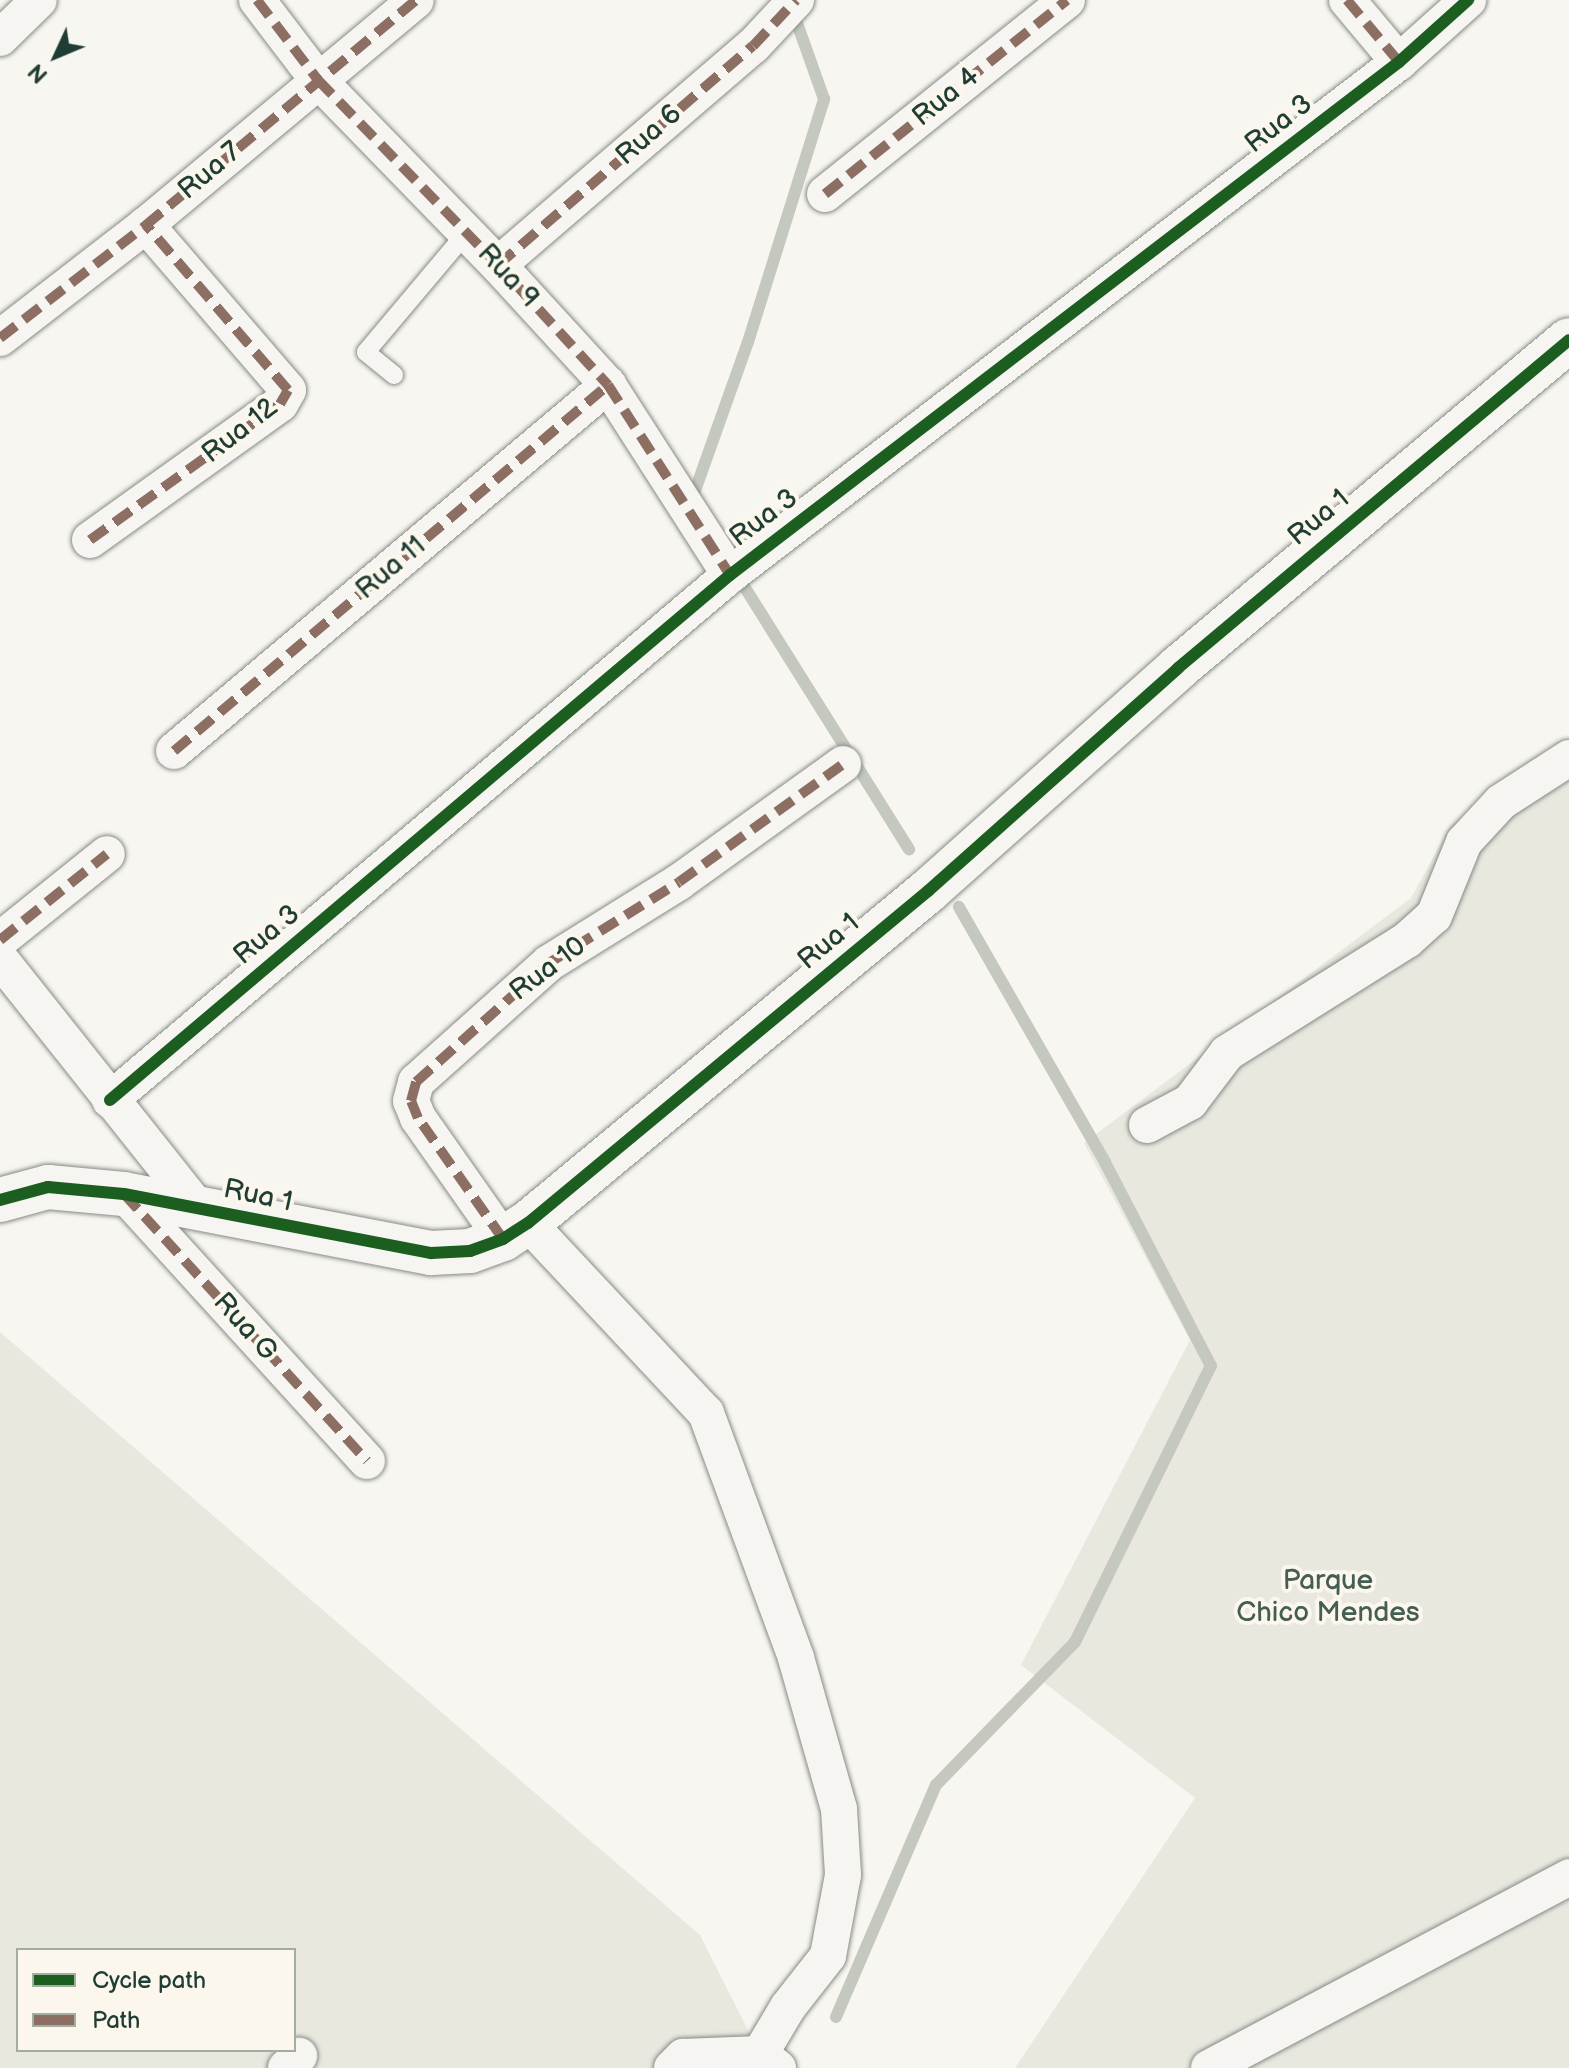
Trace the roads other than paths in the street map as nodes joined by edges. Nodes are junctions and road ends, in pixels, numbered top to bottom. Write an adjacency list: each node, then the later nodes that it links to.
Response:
1 (39, 0): 8 (street)
2 (257, 0): 10 (street, Rua 9)
3 (416, 0): 10 (street, Rua 7)
4 (796, 0): 14 (street, Rua 6)
5 (1067, 0): 11 (street, Rua 4)
6 (1347, 0): 9 (street)
7 (1468, 0): 9 (street, Rua 3)
8 (0, 38)
9 (1399, 62): 20 (street, Rua 3)
10 (318, 80): 12 (street, Rua 7); 13 (street, Rua 9)
11 (825, 194)
12 (146, 225): 15 (street, Rua 7); 19 (street, Rua 12)
13 (467, 232): 14 (street, Rua 9); 17 (lane)
14 (498, 265): 18 (street, Rua 9)
15 (0, 338)
16 (1569, 340): 32 (street, Rua 1)
17 (394, 375)
18 (608, 385): 20 (street, Rua 9); 21 (street, Rua 11)
19 (90, 540)
20 (730, 575): 27 (street, Rua 3)
21 (174, 751)
22 (1569, 758): 28 (street)
23 (843, 764): 32 (street, Rua 10)
24 (107, 854): 25 (street)
25 (0, 940)
26 (0, 959): 27 (street)
27 (110, 1100): 31 (street)
28 (1147, 1125)
29 (124, 1194): 30 (street, Rua 1); 31 (street, Rua 1); 33 (street, Rua G)
30 (0, 1200)
31 (197, 1207): 32 (street, Rua 1)
32 (515, 1231): 35 (street, Rua 10)
33 (367, 1461)
34 (1569, 1877): 37 (street)
35 (769, 2061): 36 (street)
36 (672, 2068)
37 (1209, 2068)

